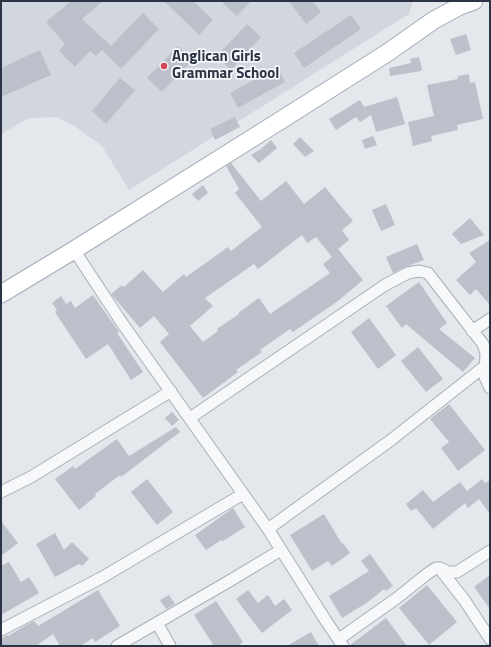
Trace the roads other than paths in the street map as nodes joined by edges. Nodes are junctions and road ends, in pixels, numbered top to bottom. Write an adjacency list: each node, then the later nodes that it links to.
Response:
1 (467, 3): 2 (main road)
2 (74, 250): 3 (main road); 8 (street)
3 (1, 294)
4 (490, 319): 5 (street)
5 (472, 331): 6 (street); 9 (street)
6 (485, 366): 7 (street); 12 (street)
7 (490, 388)
8 (170, 391): 9 (street); 10 (street)
9 (190, 418): 11 (street)
10 (1, 492)
11 (243, 494): 12 (street); 17 (street)
12 (268, 529): 13 (street)
13 (281, 550): 16 (street); 19 (street)
14 (490, 551): 15 (street)
15 (440, 568): 18 (street); 19 (street)
16 (157, 623): 20 (street); 21 (street)
17 (1, 630)
18 (490, 639)
19 (341, 643)
20 (117, 646)
21 (170, 646)

